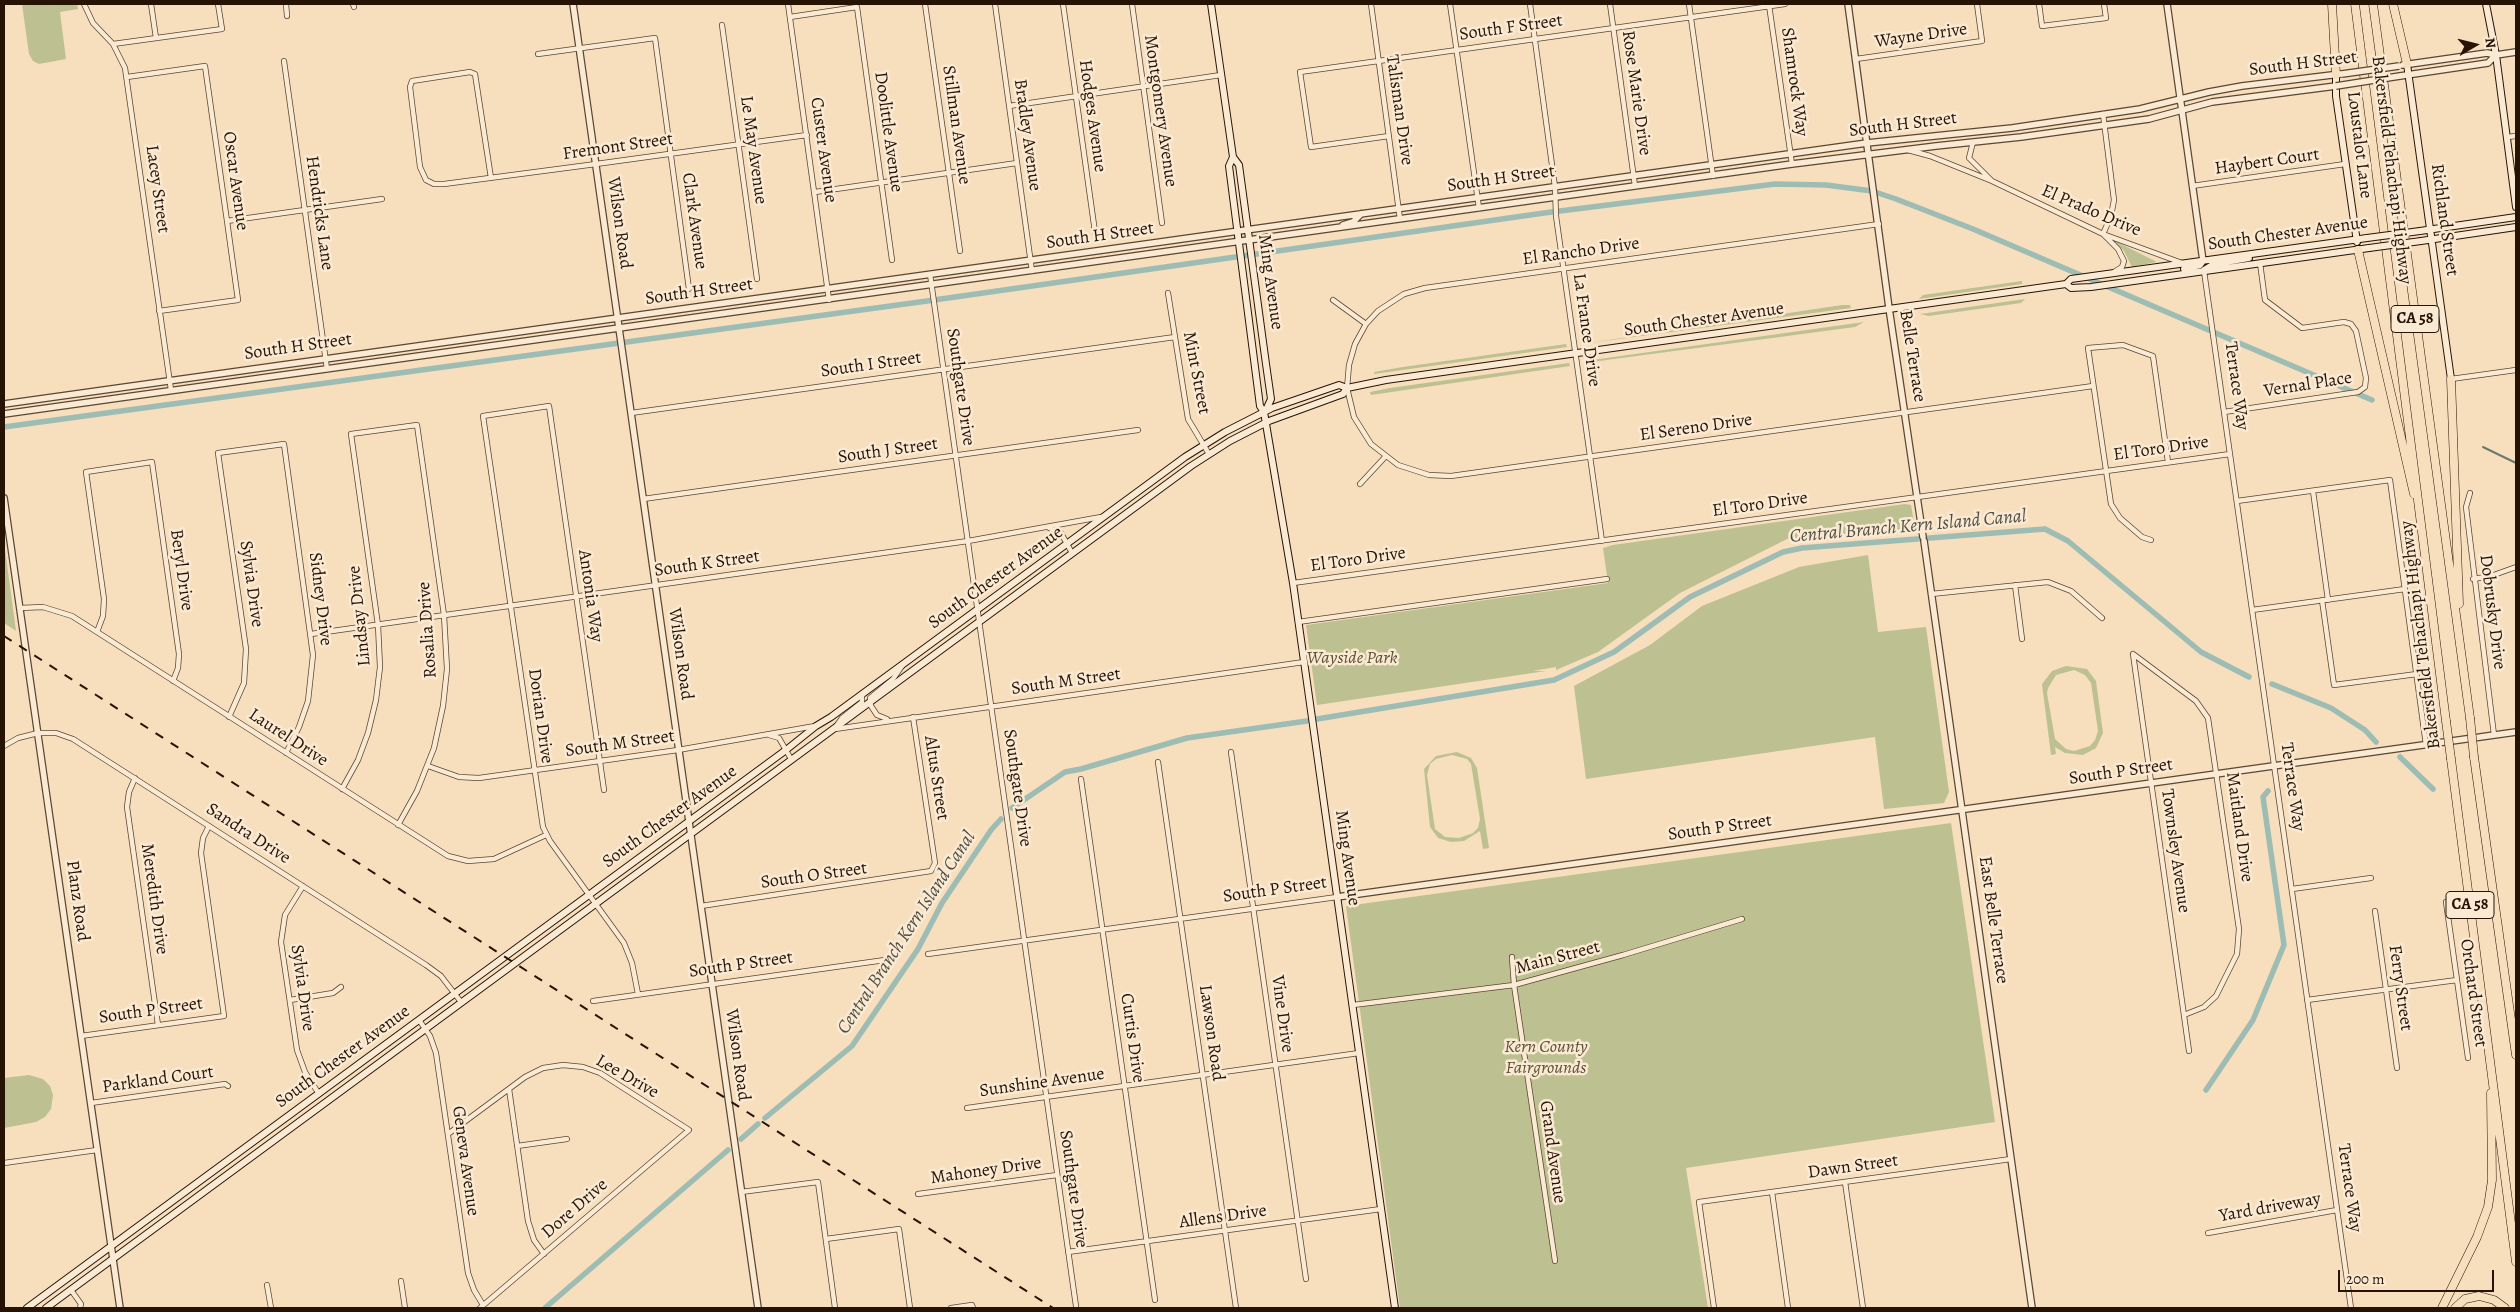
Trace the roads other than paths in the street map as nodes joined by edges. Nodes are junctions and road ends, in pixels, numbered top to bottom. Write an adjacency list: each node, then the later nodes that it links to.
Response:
1 (84, 4): 36 (street, Lacey Street)
2 (151, 4): 34 (street)
3 (218, 4): 34 (street)
4 (286, 4): 29 (street)
5 (574, 4): 37 (street, Wilson Road)
6 (788, 4): 30 (street, Custer Avenue)
7 (925, 4): 75 (street, Stillman Avenue)
8 (995, 4): 54 (street, Bradley Avenue)
9 (1063, 4): 52 (street, Hodges Avenue)
10 (1132, 4): 51 (street, Montgomery Avenue)
11 (1211, 4): 47 (main road, Ming Avenue)
12 (1371, 4): 44 (street, Talisman Drive)
13 (1450, 4): 38 (street)
14 (1530, 4): 35 (street, La France Drive)
15 (1610, 4): 33 (street, Rose Marie Drive)
16 (1689, 4): 31 (street)
17 (1785, 4): 28 (street, South F Street)
18 (1848, 4): 42 (street, Belle Terrace)
19 (1977, 4): 42 (street, Wayne Drive)
20 (2039, 4): 21 (street)
21 (2104, 4)
22 (2167, 4): 53 (street)
23 (2332, 4): 46 (highway)
24 (2355, 4): 176 (highway, Bakersfield Tehachapi Highway / CA 58)
25 (2373, 4): 204 (highway, Bakersfield Tehachapi Highway / CA 58)
26 (2393, 4): 45 (highway)
27 (2486, 4): 41 (main road)
28 (1769, 5): 31 (street, South F Street); 67 (street, Shamrock Way)
29 (287, 16)
30 (790, 17): 58 (street, Custer Avenue); 80 (street, Doolittle Avenue)
31 (1691, 17): 33 (street, South F Street); 74 (street)
32 (722, 25): 64 (street, Le May Avenue)
33 (1613, 28): 35 (street, South F Street); 76 (street, Rose Marie Drive)
34 (156, 38): 36 (street)
35 (1535, 39): 38 (street, South F Street); 83 (street, La France Drive)
36 (113, 44): 49 (street, Lacey Street)
37 (579, 47): 40 (street); 66 (street, Clark Avenue); 71 (street, Wilson Road)
38 (1457, 50): 44 (street, South F Street); 85 (street)
39 (2516, 52): 41 (street)
40 (538, 54)
41 (2496, 55): 45 (street, South H Street); 48 (street, South H Street); 61 (main road)
42 (1856, 59): 63 (street, Belle Terrace)
43 (284, 61): 91 (street, Hendricks Lane)
44 (1378, 61): 59 (street, Talisman Drive); 59 (street, South F Street)
45 (2407, 64): 46 (street, South H Street, bridge); 48 (main road, Richland Street)
46 (2339, 74): 50 (main road, Loustalot Lane); 53 (street, South H Street)
47 (1221, 75): 51 (street); 69 (main road, Ming Avenue)
48 (2409, 75): 50 (street, South H Street, bridge); 99 (main road, Richland Street)
49 (127, 78): 95 (street, Oscar Avenue); 133 (street, Lacey Street)
50 (2336, 86): 55 (street, South H Street); 73 (main road, Loustalot Lane)
51 (1143, 88): 52 (street); 96 (street, Montgomery Avenue)
52 (1076, 97): 54 (street); 103 (street, Hodges Avenue)
53 (2180, 99): 55 (street); 56 (street, South H Street)
54 (1009, 106): 70 (street, Bradley Avenue)
55 (2182, 110): 57 (street, South H Street); 82 (street)
56 (2103, 114): 57 (street); 63 (street, South H Street)
57 (2105, 126): 62 (street, South H Street); 104 (street)
58 (807, 135): 64 (street, Fremont Street); 84 (street, Custer Avenue)
59 (1389, 136): 90 (street, Talisman Drive)
60 (2516, 136): 61 (street)
61 (2507, 137): 88 (main road)
62 (1973, 142): 65 (street, South H Street); 79 (street, El Prado Drive)
63 (1867, 143): 67 (street, South H Street); 68 (street, Belle Terrace)
64 (739, 144): 66 (street, Fremont Street); 123 (street, Le May Avenue)
65 (1903, 150): 68 (street, South H Street); 79 (street, El Prado Drive)
66 (670, 154): 71 (street, Fremont Street); 127 (street, Clark Avenue)
67 (1790, 154): 72 (street, Shamrock Way); 74 (street, South H Street)
68 (1869, 154): 72 (street, South H Street); 97 (street, Belle Terrace)
69 (1233, 157): 100 (main road, Ming Avenue); 102 (main road, Ming Avenue)
70 (1017, 163): 75 (street); 114 (street, Bradley Avenue)
71 (596, 164): 78 (street, Fremont Street); 134 (street, Wilson Road)
72 (1792, 164): 77 (street, South H Street)
73 (2345, 164): 82 (street, Haybert Court); 106 (main road, Loustalot Lane)
74 (1712, 165): 76 (street, South H Street); 77 (street)
75 (949, 173): 80 (street); 111 (street, Stillman Avenue)
76 (1634, 176): 81 (street, Rose Marie Drive); 83 (street, South H Street)
77 (1713, 176): 81 (street, South H Street)
78 (491, 178): 78 (street, Fremont Street)
79 (1992, 181): 104 (street, El Prado Drive)
80 (881, 182): 84 (street); 113 (street, Doolittle Avenue)
81 (1635, 186): 86 (street, South H Street)
82 (2192, 186): 115 (street)
83 (1555, 187): 85 (street, South H Street); 86 (street, La France Drive)
84 (814, 192): 128 (street, Custer Avenue)
85 (1477, 198): 89 (street); 90 (street, South H Street)
86 (1554, 198): 89 (street, South H Street); 118 (street, La France Drive)
87 (382, 199): 91 (street)
88 (2516, 207)
89 (1479, 208): 94 (street, South H Street)
90 (1399, 209): 92 (street, South H Street); 94 (street, Talisman Drive)
91 (305, 210): 95 (street); 139 (street, Hendricks Lane)
92 (1361, 214): 100 (street, South H Street); 101 (street)
93 (2516, 217): 99 (main road, South Chester Avenue)
94 (1400, 219): 101 (street, South H Street)
95 (227, 221): 133 (street, Oscar Avenue)
96 (1162, 223)
97 (1879, 224): 118 (street, El Rancho Drive); 132 (street, Belle Terrace)
98 (2516, 228): 105 (main road, South Chester Avenue)
99 (2430, 229): 105 (main road, Richland Street); 106 (main road, South Chester Avenue, bridge)
100 (1248, 230): 102 (street, South H Street); 107 (main road, Ming Avenue)
101 (1326, 230): 107 (street, South H Street)
102 (1237, 231): 108 (main road, Ming Avenue); 114 (street, South H Street)
103 (1095, 232)
104 (2103, 234): 116 (street, El Prado Drive); 122 (street)
105 (2431, 239): 110 (main road, South Chester Avenue, bridge); 143 (main road, Richland Street)
106 (2356, 240): 109 (main road, South Chester Avenue); 110 (main road, Loustalot Lane)
107 (1249, 243): 108 (street, South H Street); 149 (main road, Ming Avenue)
108 (1239, 245): 119 (street, South H Street); 149 (main road, Ming Avenue)
109 (2308, 247): 112 (main road, South Chester Avenue); 117 (main road)
110 (2358, 250): 117 (main road, South Chester Avenue); 176 (highway)
111 (960, 251)
112 (2257, 254): 115 (main road, South Chester Avenue); 120 (main road)
113 (892, 260)
114 (1030, 260): 119 (street, Bradley Avenue); 121 (street, South H Street)
115 (2202, 261): 116 (main road, South Chester Avenue); 124 (main road)
116 (2182, 263): 122 (main road, South Chester Avenue)
117 (2260, 263): 120 (main road, South Chester Avenue); 151 (street, Vernal Place)
118 (1564, 268): 135 (street, El Rancho Drive); 138 (street, La France Drive)
119 (1032, 271): 126 (street, South H Street)
120 (2204, 271): 124 (main road, South Chester Avenue); 151 (street, Terrace Way)
121 (930, 274): 126 (street, Southgate Drive); 128 (street, South H Street)
122 (2106, 274): 125 (main road, South Chester Avenue)
123 (757, 279)
124 (2145, 279): 125 (main road, South Chester Avenue)
125 (2066, 284): 132 (main road, South Chester Avenue)
126 (932, 285): 130 (street, South H Street); 141 (street, Southgate Drive)
127 (689, 289)
128 (828, 289): 130 (street, Custer Avenue); 134 (street, South H Street)
129 (1168, 293): 137 (street, Mint Street)
130 (829, 300): 136 (street, South H Street)
131 (1333, 300): 135 (street)
132 (1889, 308): 138 (main road, South Chester Avenue); 150 (street, Belle Terrace)
133 (160, 311): 144 (street, Lacey Street)
134 (618, 318): 136 (street, Wilson Road); 139 (street, South H Street)
135 (1366, 324): 146 (street, El Rancho Drive)
136 (619, 329): 140 (street, South H Street); 152 (street, Wilson Road)
137 (1174, 337): 141 (street, South I Street); 158 (street, Mint Street)
138 (1576, 353): 146 (main road, South Chester Avenue); 163 (street, La France Drive)
139 (326, 359): 140 (street, Hendricks Lane); 144 (street, South H Street)
140 (327, 369): 147 (street, South H Street)
141 (943, 369): 152 (street, South I Street); 162 (street, Southgate Drive)
142 (2516, 370): 143 (street)
143 (2451, 379): 204 (highway)
144 (170, 380): 147 (street, Lacey Street); 148 (street, South H Street)
145 (2093, 386): 150 (street, El Sereno Drive); 165 (street); 166 (street)
146 (1346, 388): 149 (main road, South Chester Avenue); 155 (main road, South Chester Avenue); 164 (street, El Sereno Drive)
147 (171, 390): 153 (street, South H Street)
148 (4, 404)
149 (1264, 412): 155 (main road, Ming Avenue); 158 (main road, South Chester Avenue)
150 (1906, 412): 163 (street, El Sereno Drive); 170 (street, Belle Terrace)
151 (2224, 412): 161 (street, Terrace Way)
152 (631, 413): 172 (street, Wilson Road)
153 (4, 414)
154 (483, 416): 191 (street, Antonia Way); 193 (street, Dorian Drive)
155 (1266, 422): 160 (main road, South Chester Avenue); 186 (main road, Ming Avenue)
156 (1138, 430): 162 (street, South J Street)
157 (351, 434): 197 (street, Rosalia Drive); 201 (street, Lindsay Drive)
158 (1203, 445): 160 (street, Mint Street); 174 (main road, South Chester Avenue)
159 (218, 453): 203 (street, Sidney Drive); 214 (street, Sylvia Drive)
160 (1209, 454): 182 (main road, South Chester Avenue)
161 (2230, 454): 165 (street, El Toro Drive); 173 (street, Terrace Way)
162 (956, 455): 172 (street, South J Street); 179 (street, Southgate Drive)
163 (1590, 456): 164 (street, El Sereno Drive); 180 (street, La France Drive)
164 (1385, 457): 167 (street)
165 (2168, 462): 166 (street, El Toro Drive)
166 (2105, 471): 170 (street, El Toro Drive); 178 (street)
167 (1360, 484)
168 (2313, 491): 173 (street); 189 (street); 192 (street)
169 (2470, 493): 185 (street, Dobrusky Drive)
170 (1918, 497): 177 (street, Belle Terrace); 180 (street, El Toro Drive)
171 (4, 498): 194 (street, Planz Road)
172 (643, 499): 187 (street, Wilson Road)
173 (2237, 501): 196 (street, Terrace Way)
174 (1105, 516): 175 (street, South K Street); 181 (main road, South Chester Avenue)
175 (1043, 527): 179 (street, South K Street); 181 (street)
176 (2423, 530): 284 (highway, Bakersfield Tehachapi Highway / CA 58, bridge)
177 (1924, 539): 190 (street, East Belle Terrace)
178 (2151, 540)
179 (968, 541): 187 (street, South K Street); 195 (street, Southgate Drive)
180 (1602, 541): 186 (street, El Toro Drive)
181 (1067, 544): 182 (street); 195 (main road, South Chester Avenue)
182 (1072, 553): 199 (main road, South Chester Avenue)
183 (2516, 567): 185 (street)
184 (1607, 579): 200 (street)
185 (2473, 579): 223 (street, Dobrusky Drive)
186 (1293, 583): 200 (main road, Ming Avenue)
187 (655, 585): 191 (street, South K Street); 226 (street, Wilson Road)
188 (2015, 585): 190 (street); 198 (street); 205 (street)
189 (2405, 589): 192 (street); 209 (street)
190 (1932, 594): 242 (street, East Belle Terrace)
191 (576, 597): 193 (street, South K Street); 231 (street, Antonia Way)
192 (2325, 600): 196 (street); 209 (street)
193 (510, 606): 197 (street, South K Street); 235 (street, Dorian Drive)
194 (20, 608): 202 (street, Laurel Drive); 221 (street, Planz Road)
195 (978, 610): 199 (street, Southgate Drive); 208 (main road, South Chester Avenue)
196 (2252, 610): 234 (street, Terrace Way)
197 (444, 615): 201 (street, South K Street); 233 (street, Rosalia Drive)
198 (2102, 618)
199 (979, 622): 212 (main road, South Chester Avenue); 213 (street, Southgate Drive)
200 (1298, 622): 207 (main road, Ming Avenue)
201 (378, 625): 203 (street, South K Street); 240 (street, Lindsay Drive)
202 (97, 632): 210 (street, Laurel Drive); 210 (street, Beryl Drive)
203 (311, 634): 229 (street, Sidney Drive)
204 (2459, 634): 286 (highway, Bakersfield Tehachapi Highway / CA 58, bridge)
205 (2022, 639)
206 (2133, 654): 236 (street, Maitland Drive); 239 (street, Townsley Avenue)
207 (1304, 662): 213 (street, South M Street); 253 (main road, Ming Avenue)
208 (903, 665): 211 (main road, South Chester Avenue); 212 (street)
209 (2417, 674): 224 (street)
210 (173, 680): 214 (street, Laurel Drive)
211 (862, 694): 217 (street); 218 (main road, South Chester Avenue)
212 (870, 702): 216 (street); 217 (main road, South Chester Avenue)
213 (991, 706): 215 (street, South M Street); 262 (street, Southgate Drive)
214 (229, 717): 229 (street, Laurel Drive)
215 (913, 717): 216 (street, South M Street); 248 (street, Altus Street)
216 (891, 720): 219 (street, South M Street)
217 (837, 725): 219 (main road, South Chester Avenue)
218 (816, 726): 222 (street, South M Street); 227 (main road, South Chester Avenue)
219 (832, 730): 230 (main road, South Chester Avenue)
220 (2516, 732): 223 (street, South P Street)
221 (38, 733): 225 (street, Sandra Drive); 237 (street, Sandra Drive); 282 (street, Planz Road)
222 (763, 734): 226 (street, South M Street); 227 (street)
223 (2494, 735): 224 (street, South P Street)
224 (2426, 745): 234 (street, South P Street)
225 (4, 746)
226 (678, 750): 231 (street, South M Street); 243 (street, Wilson Road)
227 (786, 750): 230 (street); 243 (main road, South Chester Avenue)
228 (1231, 752): 257 (street, Vine Drive)
229 (286, 753): 240 (street, Laurel Drive)
230 (791, 759): 246 (main road, South Chester Avenue)
231 (600, 761): 235 (street, South M Street); 241 (street, Antonia Way)
232 (1158, 762): 259 (street, Lawson Road)
233 (428, 766): 235 (street, South M Street); 244 (street, Rosalia Drive)
234 (2274, 766): 236 (street, South P Street); 251 (street, Terrace Way)
235 (533, 770): 247 (street, Dorian Drive)
236 (2217, 774): 239 (street, South P Street); 278 (street, Maitland Drive)
237 (135, 778): 245 (street, Sandra Drive); 280 (street, Meredith Drive)
238 (1081, 779): 261 (street, Curtis Drive)
239 (2152, 783): 242 (street, South P Street); 278 (street, Townsley Avenue)
240 (342, 789): 244 (street, Laurel Drive)
241 (604, 790)
242 (1962, 809): 253 (street, South P Street); 303 (street, East Belle Terrace)
243 (690, 821): 246 (street, Wilson Road); 252 (main road, South Chester Avenue)
244 (398, 825): 247 (street, Laurel Drive)
245 (209, 826): 250 (street, Sandra Drive); 280 (street, South P Street)
246 (691, 833): 255 (main road, South Chester Avenue); 256 (street, Wilson Road)
247 (546, 835): 252 (street, Dorian Drive)
248 (931, 871): 256 (street, South O Street)
249 (2370, 878): 251 (street)
250 (303, 886): 271 (street, Sandra Drive); 273 (street, Sylvia Drive)
251 (2292, 889): 274 (street, Terrace Way)
252 (588, 896): 255 (street, Dorian Drive); 271 (main road, South Chester Avenue)
253 (1337, 897): 257 (street, South P Street); 277 (main road, Ming Avenue)
254 (2446, 902): 266 (street, Orchard Street)
255 (594, 904): 272 (street, Dorian Drive); 276 (main road, South Chester Avenue)
256 (700, 906): 267 (street, Wilson Road)
257 (1254, 908): 259 (street, South P Street); 288 (street, Vine Drive)
258 (2375, 911): 270 (street, Ferry Street)
259 (1181, 918): 261 (street, South P Street); 290 (street, Lawson Road)
260 (1742, 919): 268 (street, Main Street)
261 (1102, 929): 262 (street, South P Street); 292 (street, Curtis Drive)
262 (1024, 940): 263 (street, South P Street); 295 (street, Southgate Drive)
263 (928, 954)
264 (1512, 957): 268 (street, Grand Avenue)
265 (892, 959): 267 (street, South P Street)
266 (2457, 980): 270 (street); 287 (street, Orchard Street)
267 (712, 984): 272 (street, South P Street); 307 (street, Wilson Road)
268 (1514, 985): 277 (street, Main Street); 320 (street, Grand Avenue)
269 (341, 987): 273 (street)
270 (2386, 990): 274 (street); 289 (street, Ferry Street)
271 (455, 994): 276 (street, Sandra Drive); 279 (main road, South Chester Avenue)
272 (638, 994): 275 (street, South P Street)
273 (290, 1000): 294 (street, Sylvia Drive)
274 (2307, 1000): 311 (street, Terrace Way)
275 (593, 1001)
276 (461, 1002): 281 (main road, South Chester Avenue)
277 (1352, 1005): 285 (main road, Ming Avenue)
278 (2184, 1015): 283 (street, Townsley Avenue)
279 (419, 1020): 281 (street, Geneva Avenue); 294 (main road, South Chester Avenue)
280 (158, 1025): 282 (street, South P Street)
281 (425, 1029): 299 (street, Geneva Avenue); 321 (main road, South Chester Avenue)
282 (81, 1036): 296 (street, Planz Road)
283 (2189, 1051)
284 (2490, 1051): 322 (highway, Bakersfield Tehachapi Highway / CA 58); 348 (highway)
285 (1359, 1053): 288 (street, Sunshine Avenue); 310 (main road, Ming Avenue)
286 (2516, 1053)
287 (2468, 1058)
288 (1276, 1064): 290 (street, Sunshine Avenue); 312 (street, Vine Drive)
289 (2397, 1068)
290 (1203, 1075): 292 (street, Sunshine Avenue); 313 (street, Lawson Road)
291 (228, 1086): 296 (street, Parkland Court)
292 (1125, 1086): 295 (street, Sunshine Avenue); 316 (street, Curtis Drive)
293 (509, 1089): 298 (street, Lee Drive); 299 (street, Lee Drive); 301 (street)
294 (319, 1094): 317 (main road, South Chester Avenue)
295 (1046, 1097): 297 (street, Sunshine Avenue); 305 (street, Southgate Drive)
296 (91, 1103): 302 (street, Planz Road)
297 (967, 1108)
298 (688, 1130): 319 (street, Dore Drive)
299 (448, 1134): 329 (street, Geneva Avenue)
300 (567, 1138): 301 (street)
301 (517, 1146): 319 (street)
302 (97, 1150): 304 (street); 317 (street, Planz Road)
303 (2011, 1159): 306 (street, Dawn Street); 346 (street, East Belle Terrace)
304 (4, 1163)
305 (1057, 1175): 309 (street, Mahoney Drive); 318 (street, Southgate Drive)
306 (1845, 1182): 308 (street, Dawn Street); 345 (street)
307 (741, 1192): 315 (street); 337 (street, Wilson Road)
308 (1772, 1192): 343 (street, Dawn Street); 344 (street)
309 (918, 1194)
310 (1381, 1209): 312 (street, Allens Drive); 342 (main road, Ming Avenue)
311 (2337, 1210): 314 (street, Yard driveway); 347 (street, Terrace Way)
312 (1298, 1220): 313 (street, Allens Drive); 323 (street, Vine Drive)
313 (1225, 1231): 316 (street, Allens Drive); 341 (street, Lawson Road)
314 (2208, 1233)
315 (826, 1239): 338 (street); 339 (street)
316 (1147, 1242): 318 (street, Allens Drive); 327 (street, Curtis Drive)
317 (110, 1248): 321 (street, Planz Road); 331 (main road, South Chester Avenue)
318 (1068, 1252): 328 (street, Southgate Drive)
319 (544, 1254): 329 (street, Dore Drive)
320 (1555, 1261)
321 (112, 1262): 326 (main road, South Chester Avenue); 334 (street, Planz Road)
322 (2516, 1262)
323 (1306, 1279)
324 (401, 1280): 336 (street)
325 (267, 1285): 335 (street)
326 (71, 1290): 332 (main road, South Chester Avenue); 333 (street)
327 (1155, 1300)
328 (1076, 1306)
329 (482, 1307)
330 (972, 1307): 340 (street)
331 (27, 1308)
332 (46, 1308)
333 (80, 1308)
334 (120, 1308)
335 (271, 1308)
336 (405, 1308)
337 (758, 1308)
338 (836, 1308)
339 (910, 1308)
340 (952, 1308)
341 (1236, 1308)
342 (1395, 1308)
343 (1714, 1308)
344 (1788, 1308)
345 (1863, 1308)
346 (2032, 1308)
347 (2351, 1308)
348 (2442, 1308)
349 (2455, 1308): 350 (highway)
350 (2505, 1308)

